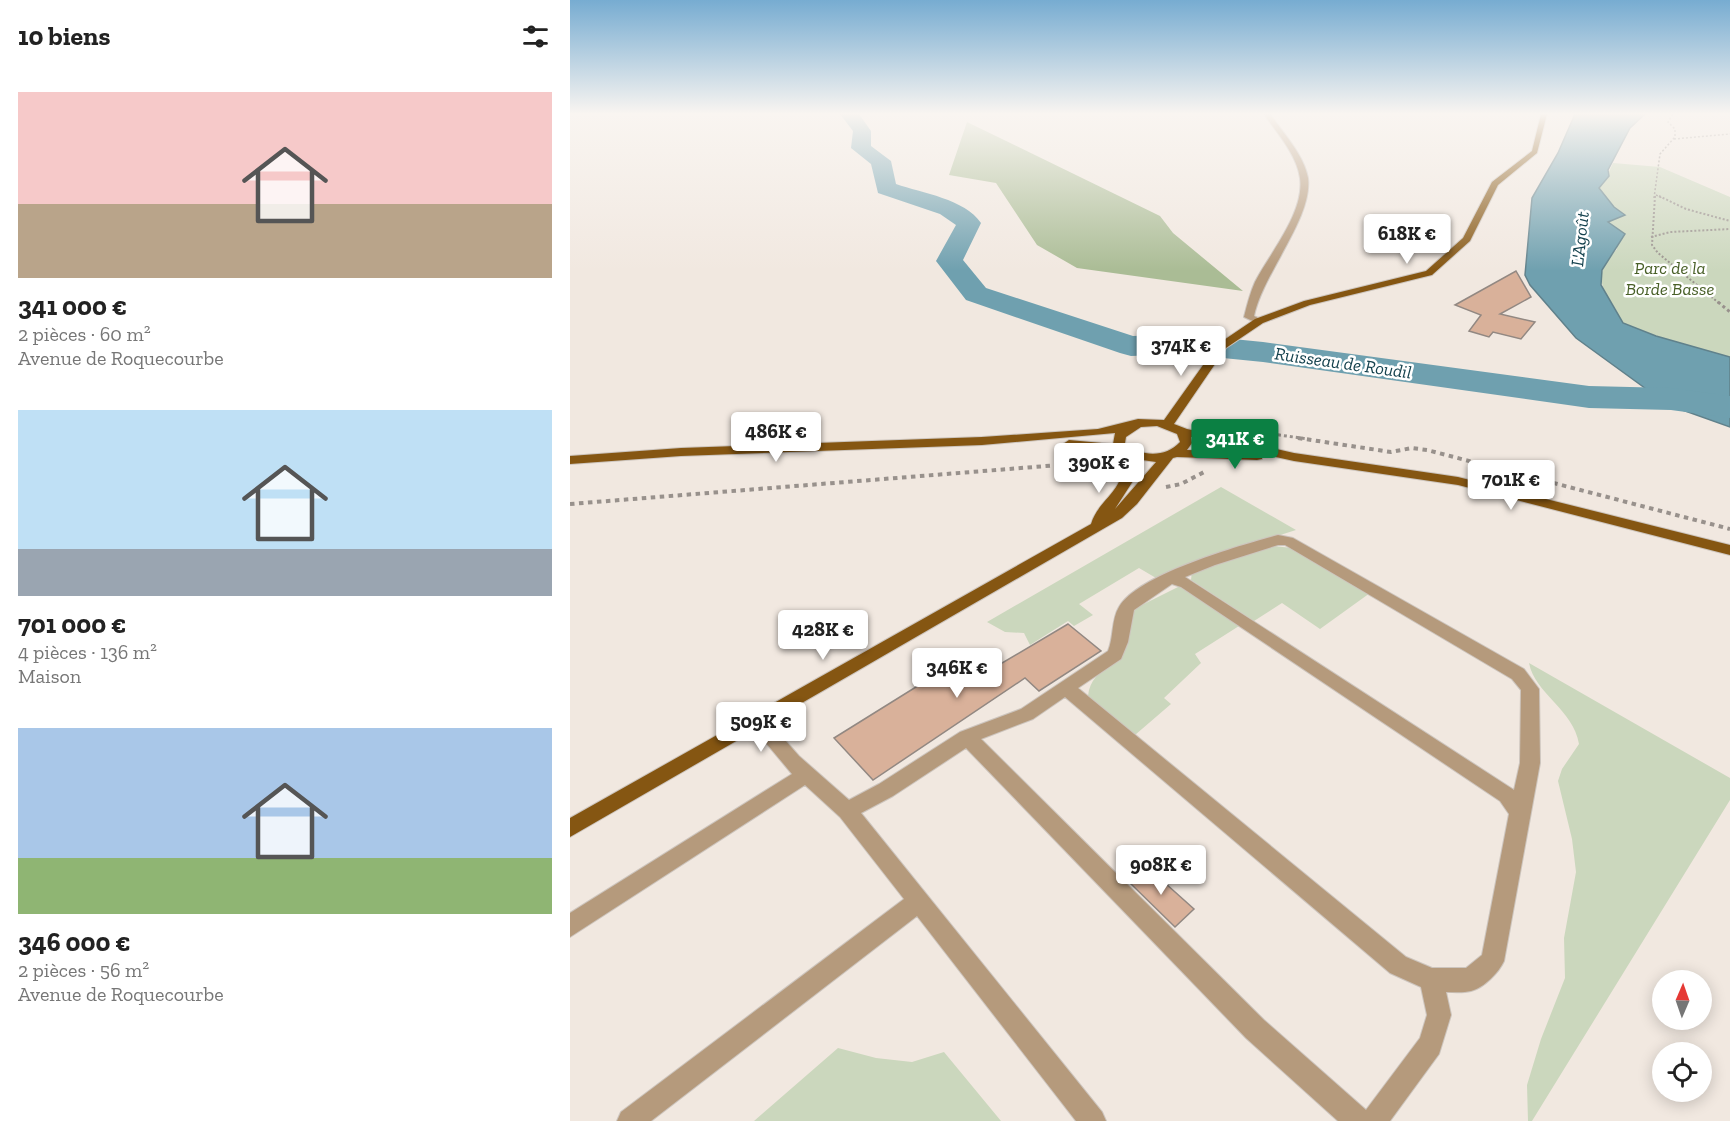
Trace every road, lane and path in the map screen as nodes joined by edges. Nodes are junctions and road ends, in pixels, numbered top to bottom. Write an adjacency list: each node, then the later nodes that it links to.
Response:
1 (1299, 166): 9 (street)
2 (1517, 166): 9 (main road)
3 (1657, 166): 4 (path)
4 (1656, 195): 5 (path); 7 (path)
5 (1730, 221)
6 (1730, 229): 7 (path)
7 (1651, 237): 8 (path)
8 (1730, 312)
9 (1259, 321): 10 (main road)
10 (1168, 424): 11 (main road); 12 (main road)
11 (1129, 427): 13 (main road); 14 (main road)
12 (1182, 432): 15 (main road); 16 (main road)
13 (982, 441): 14 (main road); 17 (main road)
14 (1125, 450): 15 (main road); 22 (main road)
15 (1172, 454): 16 (main road); 22 (main road)
16 (1294, 457): 23 (main road)
17 (570, 460)
18 (1211, 469): 20 (path)
19 (1113, 480): 21 (path)
20 (1163, 488)
21 (570, 504)
22 (1095, 525): 26 (main road)
23 (1730, 550)
24 (1170, 577): 25 (street); 30 (street); 30 (street)
25 (1066, 688): 27 (street); 34 (street)
26 (757, 720): 28 (street); 31 (main road)
27 (967, 737): 29 (street); 37 (street)
28 (800, 768): 29 (street); 33 (street)
29 (847, 811): 32 (street)
30 (1519, 813): 34 (street)
31 (570, 828)
32 (919, 901): 35 (street); 36 (street)
33 (570, 926)
34 (1431, 980): 38 (street)
35 (630, 1121)
36 (1093, 1121)
37 (1358, 1121)
38 (1374, 1121)

